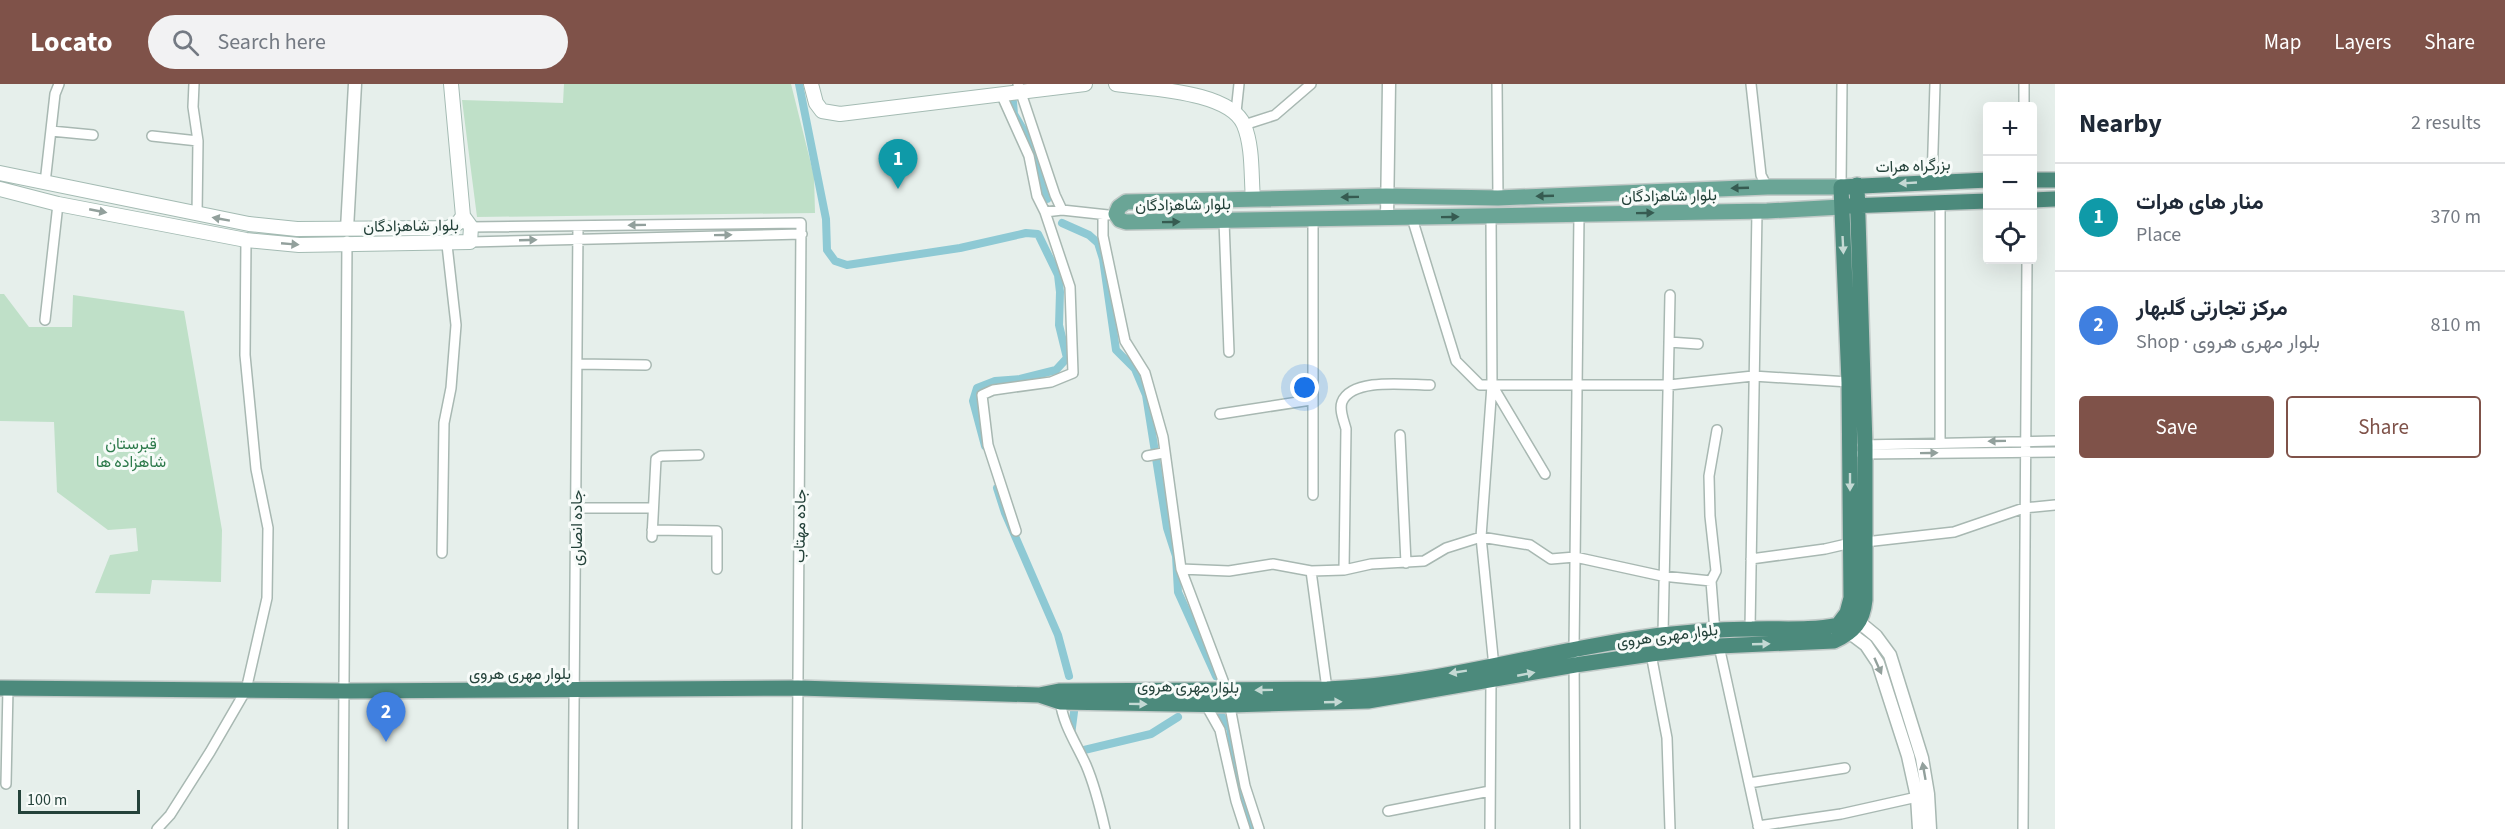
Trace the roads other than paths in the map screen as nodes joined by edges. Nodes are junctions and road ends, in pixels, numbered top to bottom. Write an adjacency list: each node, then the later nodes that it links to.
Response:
1 (59, 84): 21 (street)
2 (194, 84): 24 (street)
3 (355, 84): 58 (street)
4 (451, 84): 56 (main road)
5 (811, 84): 18 (main road)
6 (1085, 84): 16 (main road)
7 (1116, 84): 20 (main road)
8 (1239, 84): 20 (street)
9 (1311, 84): 20 (street)
10 (1389, 84): 35 (street)
11 (1497, 84): 37 (street)
12 (1751, 84): 32 (street)
13 (1842, 84): 33 (street)
14 (1935, 84): 29 (street)
15 (2024, 84): 19 (street)
16 (1047, 86): 17 (main road)
17 (1019, 88): 18 (main road); 45 (street)
18 (1002, 96): 47 (street)
19 (2024, 102)
20 (1240, 118): 36 (main road)
21 (51, 131): 22 (street); 30 (street)
22 (93, 135)
23 (152, 136): 24 (street)
24 (198, 141): 49 (street)
25 (0, 173): 30 (main road, بلوار شاهزادگان)
26 (1983, 180): 29 (highway, بزرگراه هرات)
27 (2037, 180): 28 (highway)
28 (2055, 180)
29 (1932, 182): 31 (highway, بزرگراه هرات, one-way to 31)
30 (45, 183): 49 (main road, بلوار شاهزادگان)
31 (1857, 185): 33 (highway, بزرگراه هرات); 43 (highway)
32 (1767, 187): 33 (main road, بلوار شاهزادگان); 37 (main road, بلوار شاهزادگان, one-way to 37)
33 (1840, 187): 44 (highway)
34 (0, 189): 42 (main road, بلوار شاهزادگان)
35 (1386, 196): 36 (main road, بلوار شاهزادگان, one-way to 36); 37 (main road, بلوار شاهزادگان); 52 (street)
36 (1253, 198): 48 (main road, بلوار شاهزادگان)
37 (1498, 198)
38 (2055, 199): 39 (highway)
39 (2037, 200)
40 (1983, 201): 41 (highway)
41 (1940, 203): 43 (highway); 85 (street)
42 (58, 204): 61 (main road, بلوار شاهزادگان, one-way to 61); 67 (street)
43 (1857, 206): 44 (highway); 86 (highway)
44 (1841, 207): 46 (main road, بلوار شاهزادگان); 74 (highway, one-way to 74)
45 (1062, 210): 47 (street); 48 (street)
46 (1757, 211): 50 (main road, بلوار شاهزادگان, one-way to 46); 73 (street)
47 (1045, 212): 98 (street)
48 (1110, 214): 55 (main road, بلوار شاهزادگان, one-way to 55); 89 (street)
49 (197, 215): 58 (main road, بلوار شاهزادگان, one-way to 49)
50 (1579, 215): 51 (main road, بلوار شاهزادگان); 78 (street)
51 (1491, 217): 53 (main road, بلوار شاهزادگان, one-way to 51); 76 (street)
52 (1387, 218): 53 (main road, بلوار شاهزادگان); 54 (main road, بلوار شاهزادگان)
53 (1412, 218): 76 (street)
54 (1313, 219): 55 (main road, بلوار شاهزادگان); 79 (street)
55 (1224, 221): 70 (street)
56 (467, 222): 57 (street); 58 (main road, بلوار شاهزادگان); 62 (main road, بلوار شاهزادگان)
57 (578, 226): 59 (street, جاده مهتاب, one-way to 57); 60 (street, جاده انصاری)
58 (347, 229): 63 (street)
59 (802, 234): 60 (street, one-way to 59); 119 (street, جاده مهتاب)
60 (578, 239): 62 (street, one-way to 60); 71 (street, جاده انصاری)
61 (246, 240): 63 (main road, بلوار شاهزادگان, one-way to 63); 121 (street)
62 (470, 242): 64 (main road, بلوار شاهزادگان)
63 (346, 244): 64 (main road, بلوار شاهزادگان); 122 (street)
64 (447, 245): 101 (street)
65 (2027, 264): 83 (street)
66 (1670, 295): 68 (street)
67 (45, 320)
68 (1669, 342): 69 (street); 77 (street)
69 (1698, 344)
70 (1229, 352)
71 (578, 364): 72 (street); 95 (street, جاده انصاری)
72 (646, 365)
73 (1753, 376): 74 (street); 77 (street); 103 (street)
74 (1849, 382): 86 (highway)
75 (1430, 385): 107 (street)
76 (1492, 385): 78 (street); 92 (street); 99 (street)
77 (1669, 385): 78 (street); 109 (street)
78 (1578, 386): 102 (street)
79 (1311, 400): 80 (street); 93 (street)
80 (1220, 414)
81 (1717, 430): 110 (street)
82 (1400, 435): 104 (street)
83 (2026, 441): 84 (street); 85 (street, one-way to 85); 87 (street)
84 (2055, 441)
85 (1940, 442): 86 (street)
86 (1857, 450): 87 (street, one-way to 87); 100 (highway)
87 (2027, 451): 88 (street); 97 (street)
88 (2055, 452)
89 (1163, 453): 91 (street); 106 (street)
90 (699, 455): 96 (street)
91 (1147, 456)
92 (1545, 474)
93 (1313, 495)
94 (2055, 505): 97 (street)
95 (576, 508): 96 (street); 123 (street, جاده انصاری)
96 (653, 508): 105 (street)
97 (2024, 508): 100 (street); 146 (street)
98 (1016, 531)
99 (1481, 537): 102 (street); 104 (street); 117 (street)
100 (1858, 542): 103 (street); 111 (highway)
101 (442, 553)
102 (1575, 557): 109 (street); 116 (street)
103 (1751, 559): 112 (street)
104 (1406, 563): 107 (street)
105 (717, 569)
106 (1181, 569): 108 (street); 125 (street)
107 (1344, 570): 108 (street)
108 (1311, 571): 120 (street)
109 (1662, 576): 110 (street); 113 (street)
110 (1711, 581): 114 (street)
111 (1849, 623): 112 (highway, بلوار مهری هروی); 114 (highway, بلوار مهری هروی, one-way to 111); 131 (street, one-way to 131); 145 (street, one-way to 111)
112 (1750, 629): 114 (highway, بلوار مهری هروی)
113 (1663, 635): 114 (highway, بلوار مهری هروی); 116 (highway, بلوار مهری هروی)
114 (1717, 639): 115 (highway, بلوار مهری هروی); 128 (street)
115 (1651, 654): 116 (highway, بلوار مهری هروی); 143 (street)
116 (1575, 657): 117 (highway, بلوار مهری هروی); 142 (street)
117 (1493, 674): 120 (highway, بلوار مهری هروی, one-way to 120); 125 (highway, بلوار مهری هروی, one-way to 117); 130 (street)
118 (4, 688): 121 (highway, بلوار مهری هروی); 129 (street)
119 (798, 688): 123 (highway, بلوار مهری هروی); 124 (highway, بلوار مهری هروی); 137 (street, جاده مهتاب)
120 (1327, 689): 125 (highway, بلوار مهری هروی, one-way to 125)
121 (246, 690): 122 (highway, بلوار مهری هروی); 134 (street)
122 (345, 691): 123 (highway, بلوار مهری هروی); 135 (street)
123 (575, 691): 136 (street, جاده انصاری)
124 (1060, 697): 125 (highway, بلوار مهری هروی); 126 (highway, بلوار مهری هروی, one-way to 126); 138 (street)
125 (1228, 698): 126 (highway, بلوار مهری هروی); 140 (street)
126 (1206, 705): 139 (street)
127 (1845, 768): 128 (street)
128 (1749, 783): 133 (street)
129 (6, 784)
130 (1490, 791): 132 (street); 141 (street)
131 (1917, 797): 133 (street); 144 (street)
132 (1388, 811)
133 (1759, 828)
134 (157, 829)
135 (343, 829)
136 (573, 829)
137 (797, 829)
138 (1105, 829)
139 (1245, 829)
140 (1259, 829)
141 (1490, 829)
142 (1575, 829)
143 (1670, 829)
144 (1919, 829)
145 (1930, 829)
146 (2023, 829)

